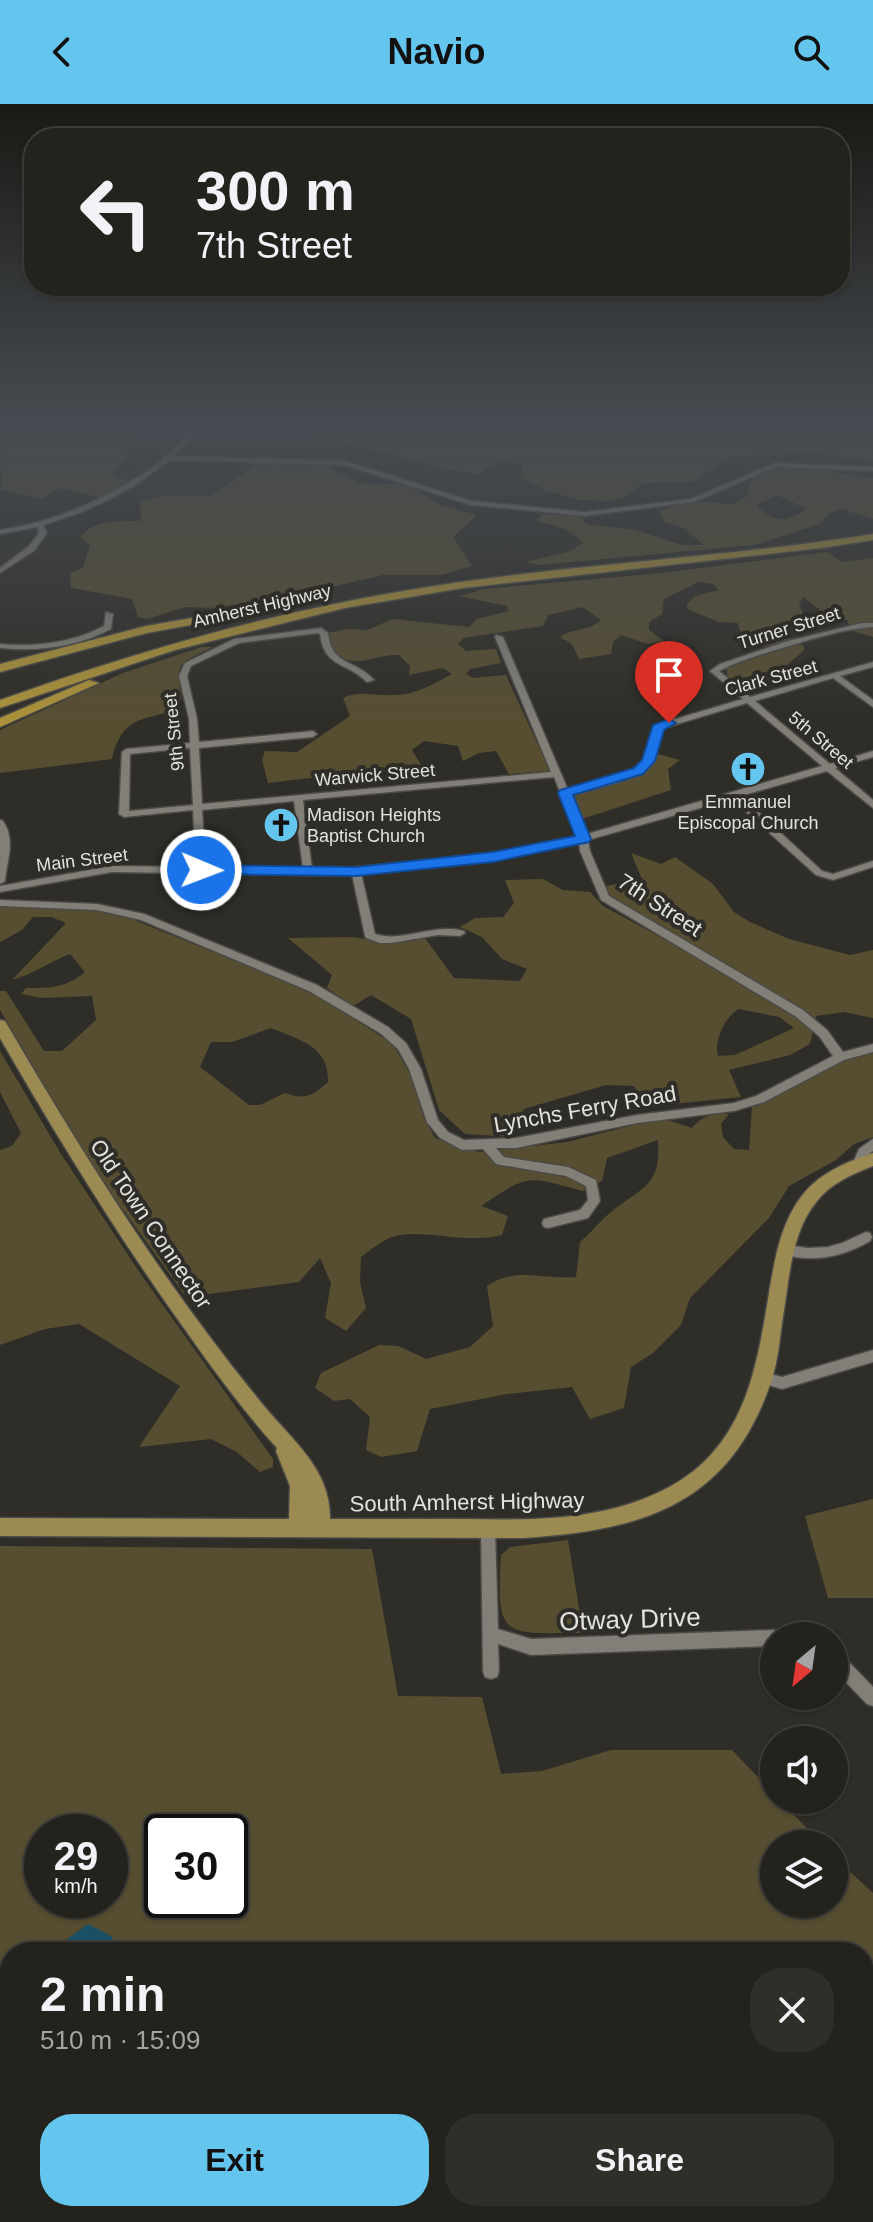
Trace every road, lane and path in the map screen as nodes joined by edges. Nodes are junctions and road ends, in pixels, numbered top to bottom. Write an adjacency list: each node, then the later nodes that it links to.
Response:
1 (40, 526): 5 (street)
2 (34, 527): 3 (street)
3 (0, 532)
4 (873, 535): 6 (highway, Amherst Highway); 7 (highway, Amherst Highway)
5 (0, 571)
6 (414, 587): 13 (highway); 16 (highway, Amherst Highway)
7 (319, 610): 18 (highway, Amherst Highway); 20 (highway)
8 (109, 614): 11 (street)
9 (873, 625): 17 (street, Turner Street)
10 (499, 637): 25 (street, 7th Street)
11 (0, 646)
12 (873, 664): 14 (street, Clark Street)
13 (0, 668)
14 (836, 677): 17 (street, Clark Street); 19 (street)
15 (370, 680): 22 (street, 9th Street)
16 (0, 694)
17 (747, 701): 24 (street, 5th Street); 26 (street, Clark Street)
18 (0, 704)
19 (873, 704)
20 (0, 723)
21 (313, 734): 22 (street)
22 (194, 745): 30 (street, 9th Street); 30 (street, Warwick Street)
23 (873, 754): 24 (street, Main Street)
24 (829, 768): 27 (street, Main Street); 29 (street, 5th Street)
25 (556, 774): 26 (street, 7th Street); 28 (street, Warwick Street)
26 (565, 793): 32 (street, 7th Street)
27 (736, 797): 32 (street, Main Street); 33 (street)
28 (298, 798): 30 (street, Warwick Street); 36 (street)
29 (873, 805)
30 (198, 809): 34 (street, 9th Street)
31 (0, 823): 37 (street)
32 (584, 839): 35 (street, Main Street); 43 (street, 7th Street)
33 (873, 864)
34 (201, 870): 36 (street, Main Street); 38 (street, Main Street)
35 (356, 871): 36 (street, Main Street); 40 (street)
36 (308, 872)
37 (0, 881)
38 (0, 889)
39 (0, 903): 45 (street, Lynchs Ferry Road)
40 (460, 933)
41 (0, 1025): 52 (main road, Old Town Connector)
42 (873, 1048): 43 (street, Lynchs Ferry Road)
43 (840, 1057): 45 (street, Lynchs Ferry Road)
44 (873, 1144): 46 (street)
45 (487, 1146): 47 (street)
46 (868, 1163): 49 (main road, South Amherst Highway)
47 (548, 1223)
48 (871, 1234): 49 (street)
49 (786, 1250): 51 (main road, South Amherst Highway)
50 (873, 1356): 51 (street)
51 (763, 1378): 56 (main road, South Amherst Highway)
52 (279, 1439): 54 (main road, Old Town Connector); 55 (main road, Old Town Connector)
53 (0, 1527): 54 (main road, South Amherst Highway)
54 (299, 1527): 55 (main road, South Amherst Highway)
55 (320, 1527): 56 (main road, South Amherst Highway)
56 (488, 1529): 57 (street)
57 (490, 1634): 58 (street, Otway Drive); 59 (street)
58 (760, 1639)
59 (491, 1671)
60 (848, 1673): 61 (street)
61 (873, 1698)

